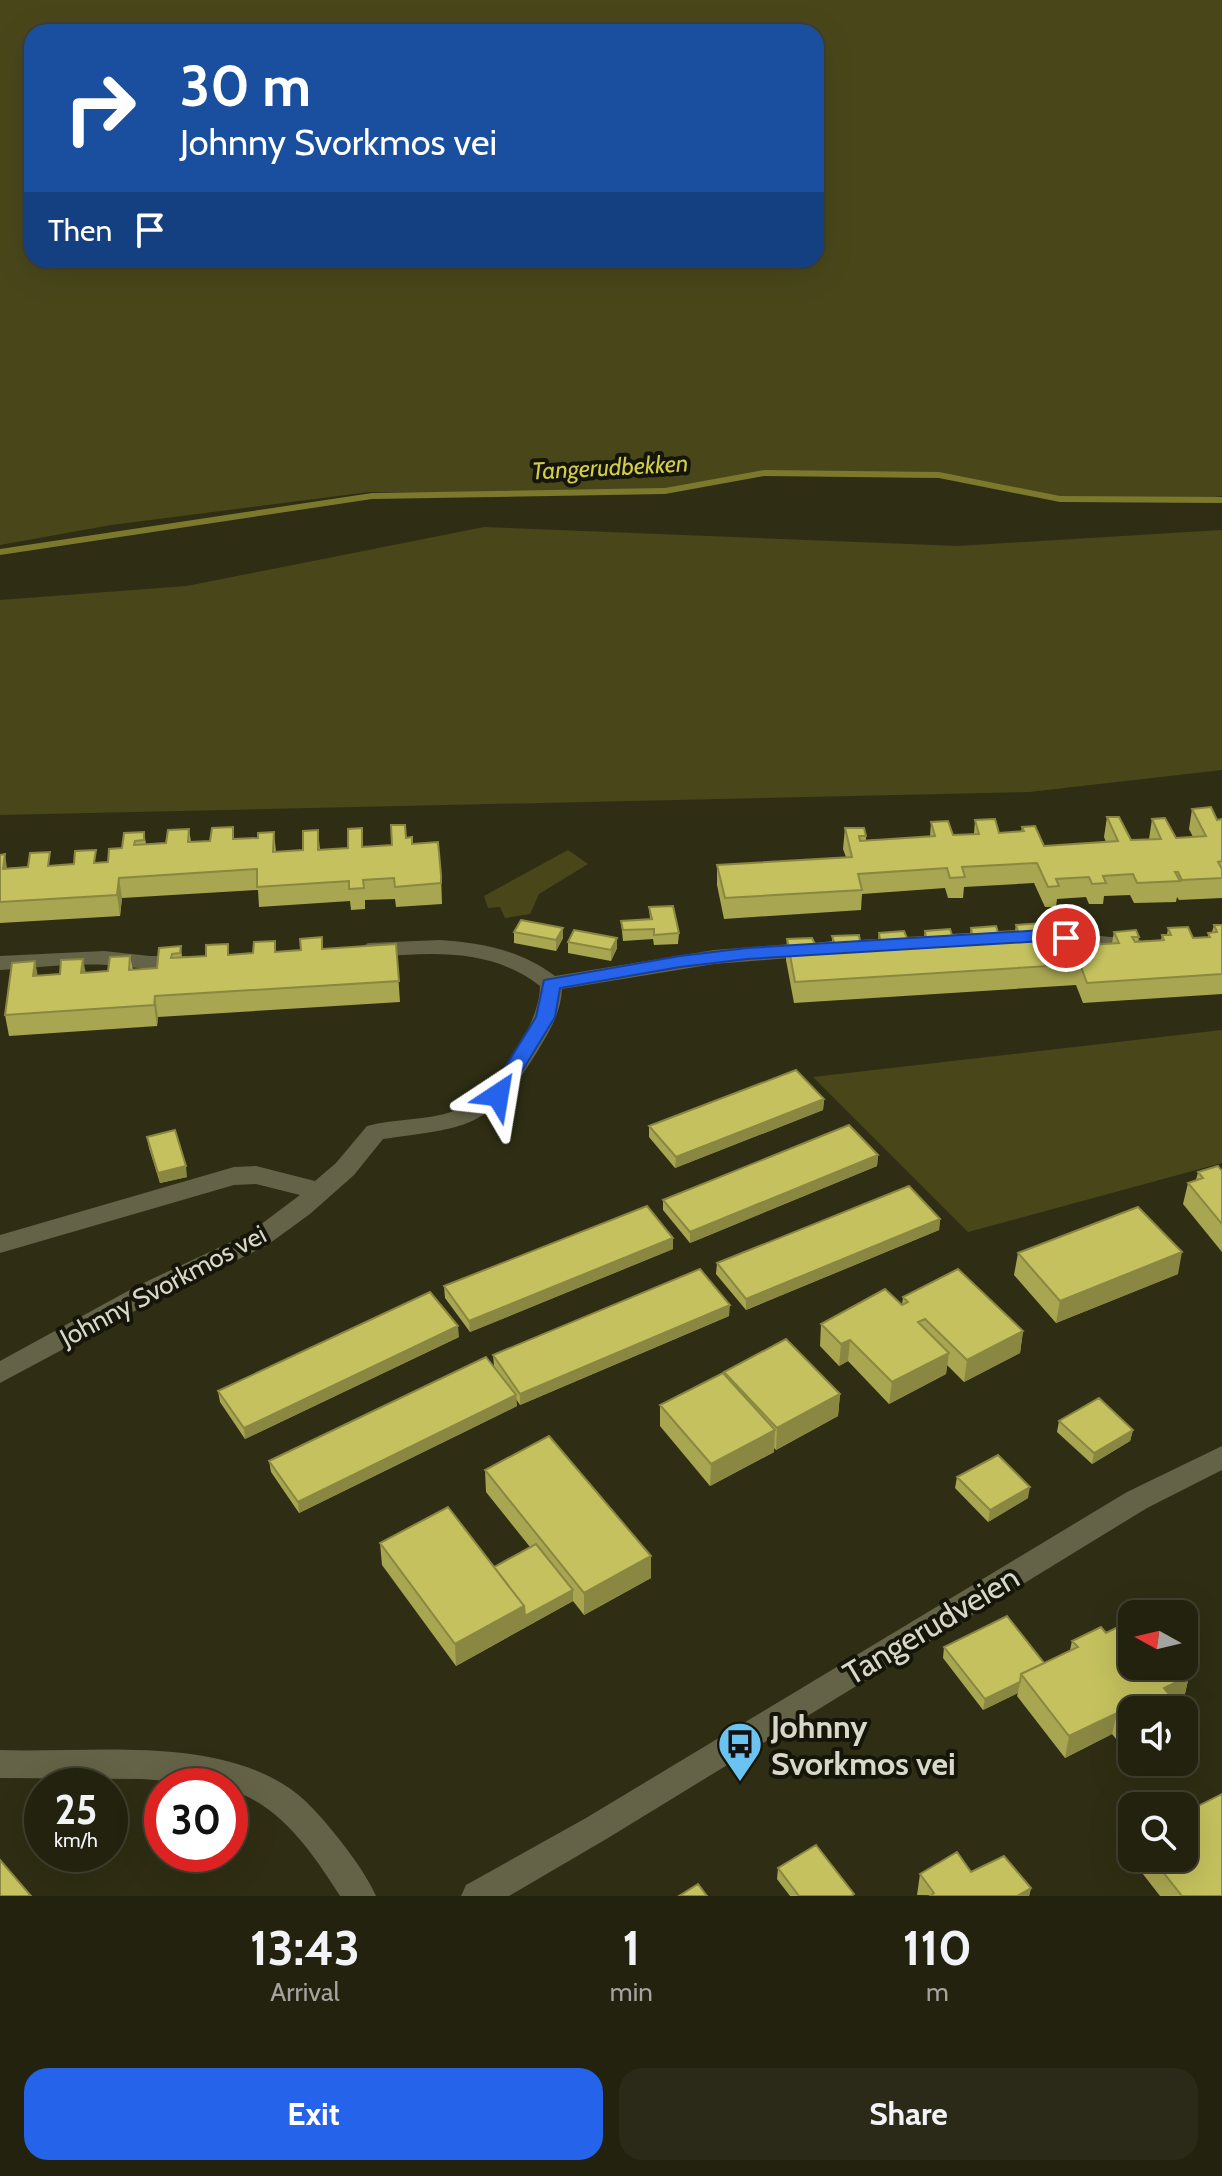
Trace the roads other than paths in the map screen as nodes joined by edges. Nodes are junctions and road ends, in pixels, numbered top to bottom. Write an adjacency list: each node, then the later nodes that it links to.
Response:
1 (1014, 937): 2 (street)
2 (1152, 942)
3 (837, 948): 7 (street)
4 (344, 951): 7 (street)
5 (209, 959): 6 (street)
6 (0, 963)
7 (551, 984): 8 (street, Johnny Svorkmos vei)
8 (319, 1191): 9 (street); 10 (street, Johnny Svorkmos vei)
9 (0, 1244)
10 (0, 1373)
11 (1222, 1457): 14 (street, Tangerudveien)
12 (0, 1764): 13 (street)
13 (359, 1896)
14 (478, 1896)

